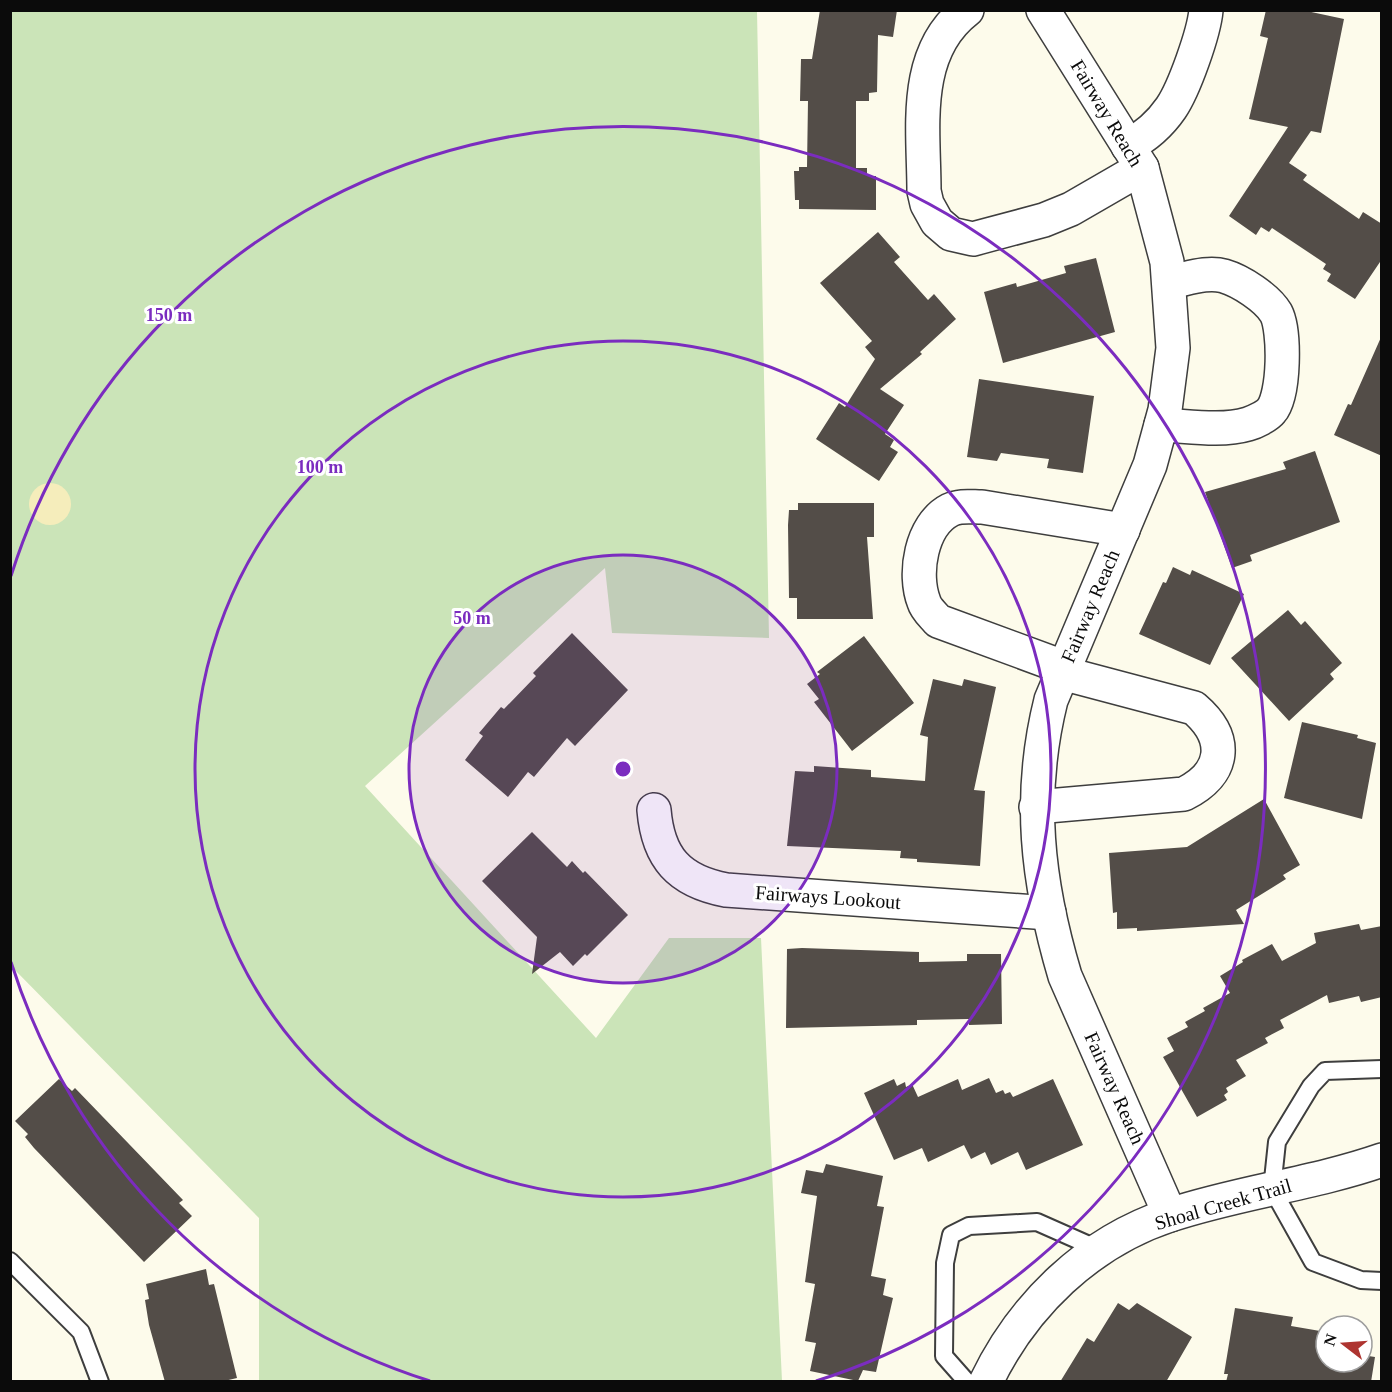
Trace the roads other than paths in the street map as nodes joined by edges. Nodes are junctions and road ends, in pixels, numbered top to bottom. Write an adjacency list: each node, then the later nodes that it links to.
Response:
1 (967, 10): 4 (street)
2 (1043, 10): 4 (street, Fairway Reach)
3 (1206, 10): 4 (street)
4 (1135, 157): 5 (street, Fairway Reach)
5 (1170, 282): 6 (street, Fairway Reach); 6 (street)
6 (1161, 425): 7 (street, Fairway Reach)
7 (1123, 530): 8 (street, Fairway Reach); 8 (street)
8 (1062, 670): 9 (street, Fairway Reach); 9 (street)
9 (1036, 807): 11 (street, Fairway Reach)
10 (654, 810): 11 (street, Fairways Lookout)
11 (1049, 913): 15 (street, Fairway Reach)
12 (1382, 1069): 14 (lane)
13 (1382, 1160): 14 (street, Shoal Creek Trail)
14 (1272, 1189): 15 (street, Shoal Creek Trail); 18 (lane)
15 (1170, 1215): 16 (street, Shoal Creek Trail)
16 (1098, 1249): 20 (lane); 21 (street, Shoal Creek Trail)
17 (10, 1261): 19 (lane)
18 (1382, 1281)
19 (100, 1382)
20 (967, 1382)
21 (986, 1382)

